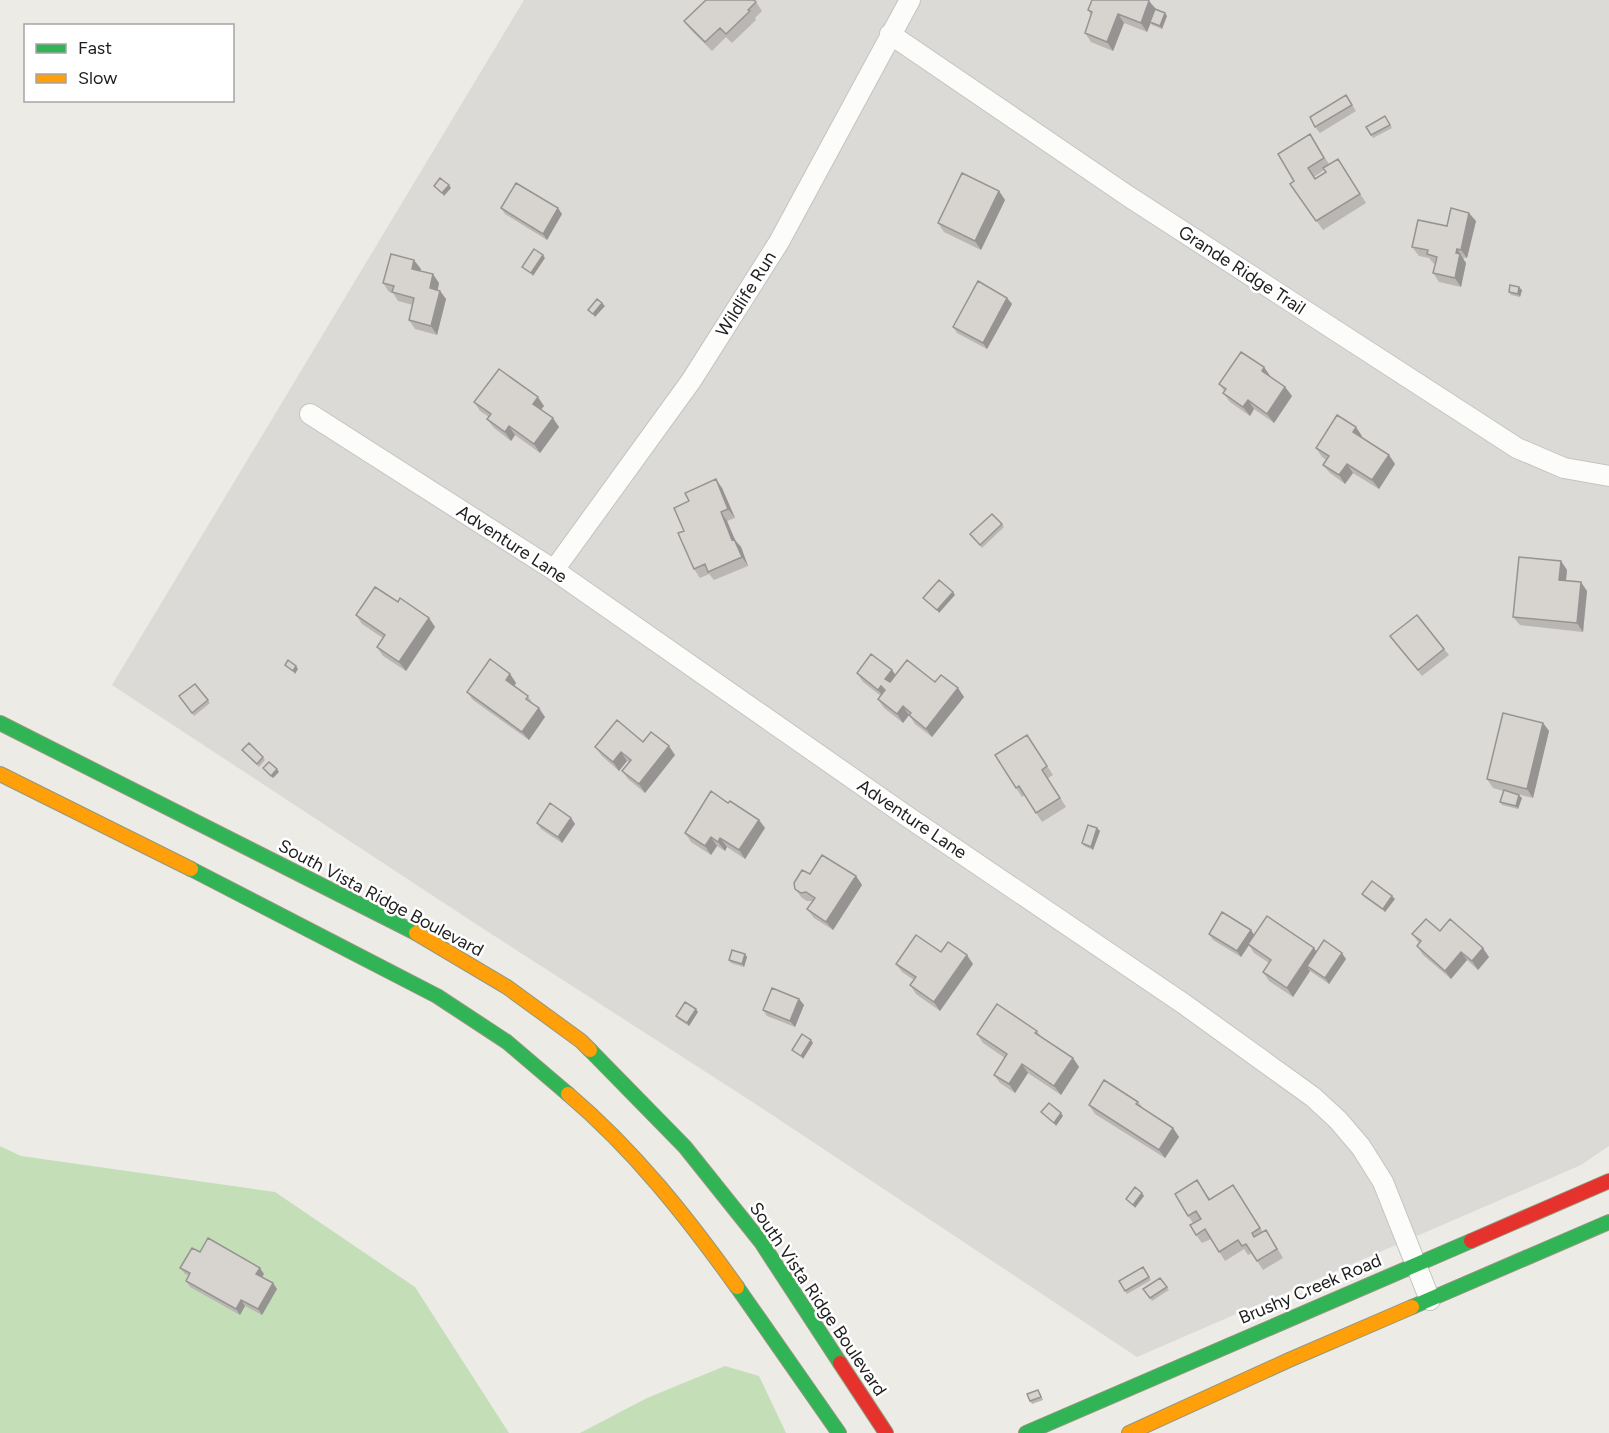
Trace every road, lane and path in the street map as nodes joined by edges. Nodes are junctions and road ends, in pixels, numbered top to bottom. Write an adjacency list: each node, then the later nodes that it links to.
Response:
1 (910, 0): 2 (street, Wildlife Run)
2 (890, 34): 4 (street, Grande Ridge Trail); 5 (street, Wildlife Run)
3 (310, 414): 5 (street, Adventure Lane)
4 (1609, 476)
5 (554, 570): 10 (street, Adventure Lane)
6 (0, 723): 13 (street, South Vista Ridge Boulevard)
7 (0, 774): 12 (street)
8 (1609, 1181): 10 (street, Brushy Creek Road)
9 (1609, 1222): 11 (street)
10 (1416, 1263): 11 (street, Adventure Lane); 14 (street, Brushy Creek Road)
11 (1430, 1300): 15 (street)
12 (839, 1433)
13 (886, 1433)
14 (1026, 1433)
15 (1129, 1433)

